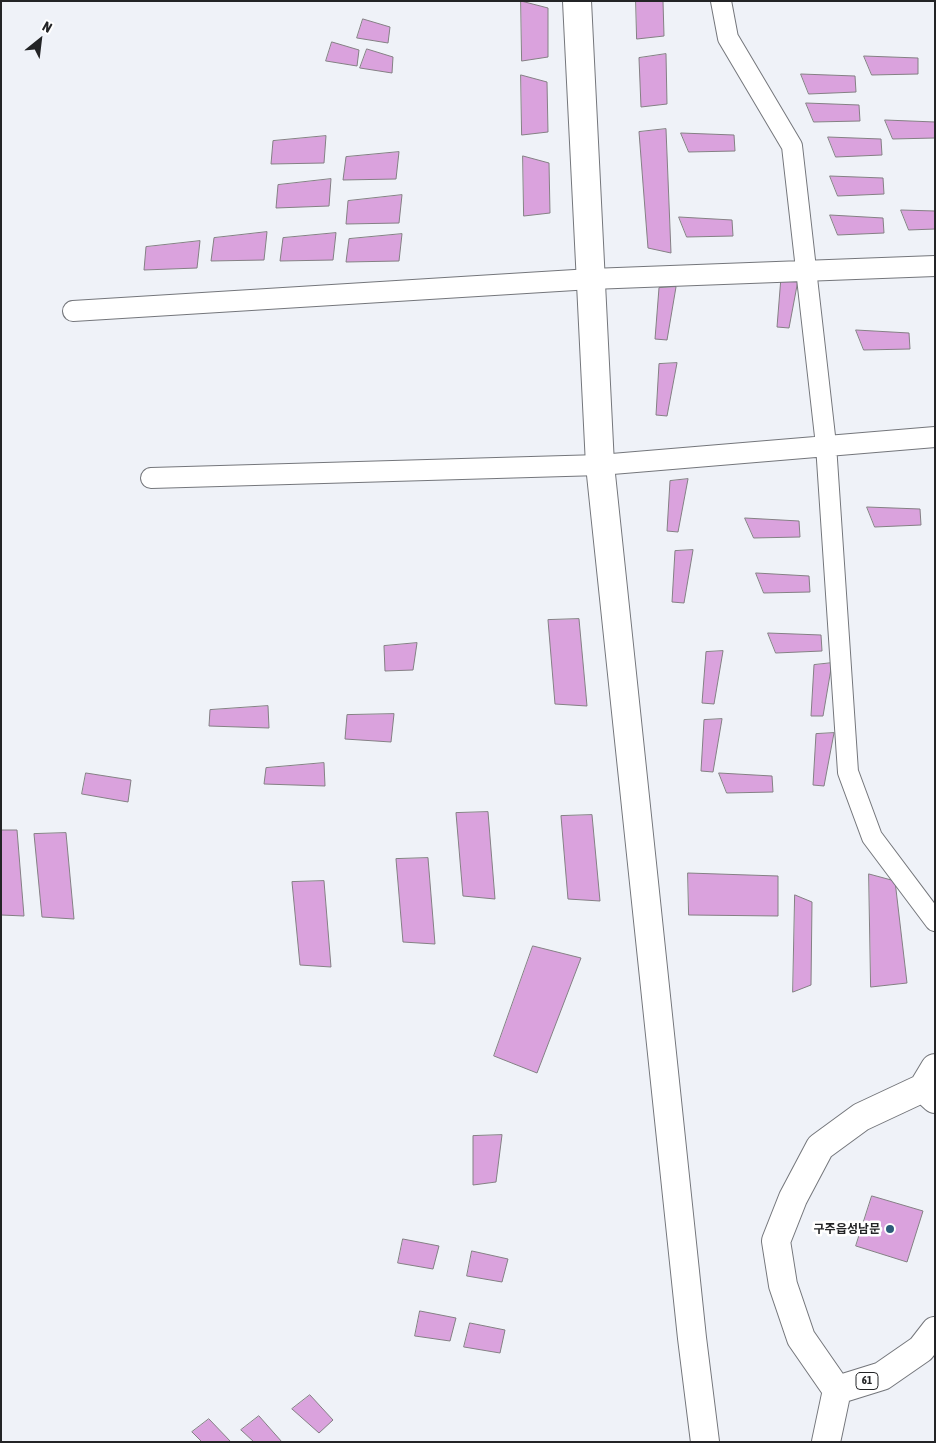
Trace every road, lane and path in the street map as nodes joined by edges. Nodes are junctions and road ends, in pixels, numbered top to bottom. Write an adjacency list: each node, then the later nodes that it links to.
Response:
1 (577, 1): 5 (main road)
2 (721, 1): 4 (street)
3 (935, 266): 4 (street)
4 (807, 270): 5 (street); 8 (street)
5 (591, 279): 6 (street); 9 (main road)
6 (73, 311)
7 (935, 437): 8 (street)
8 (826, 445): 9 (street); 11 (street)
9 (600, 465): 10 (street); 15 (main road)
10 (151, 478)
11 (935, 921)
12 (931, 1085): 14 (main road)
13 (935, 1331): 14 (main road, 61)
14 (837, 1390): 16 (main road)
15 (705, 1442)
16 (826, 1442)

